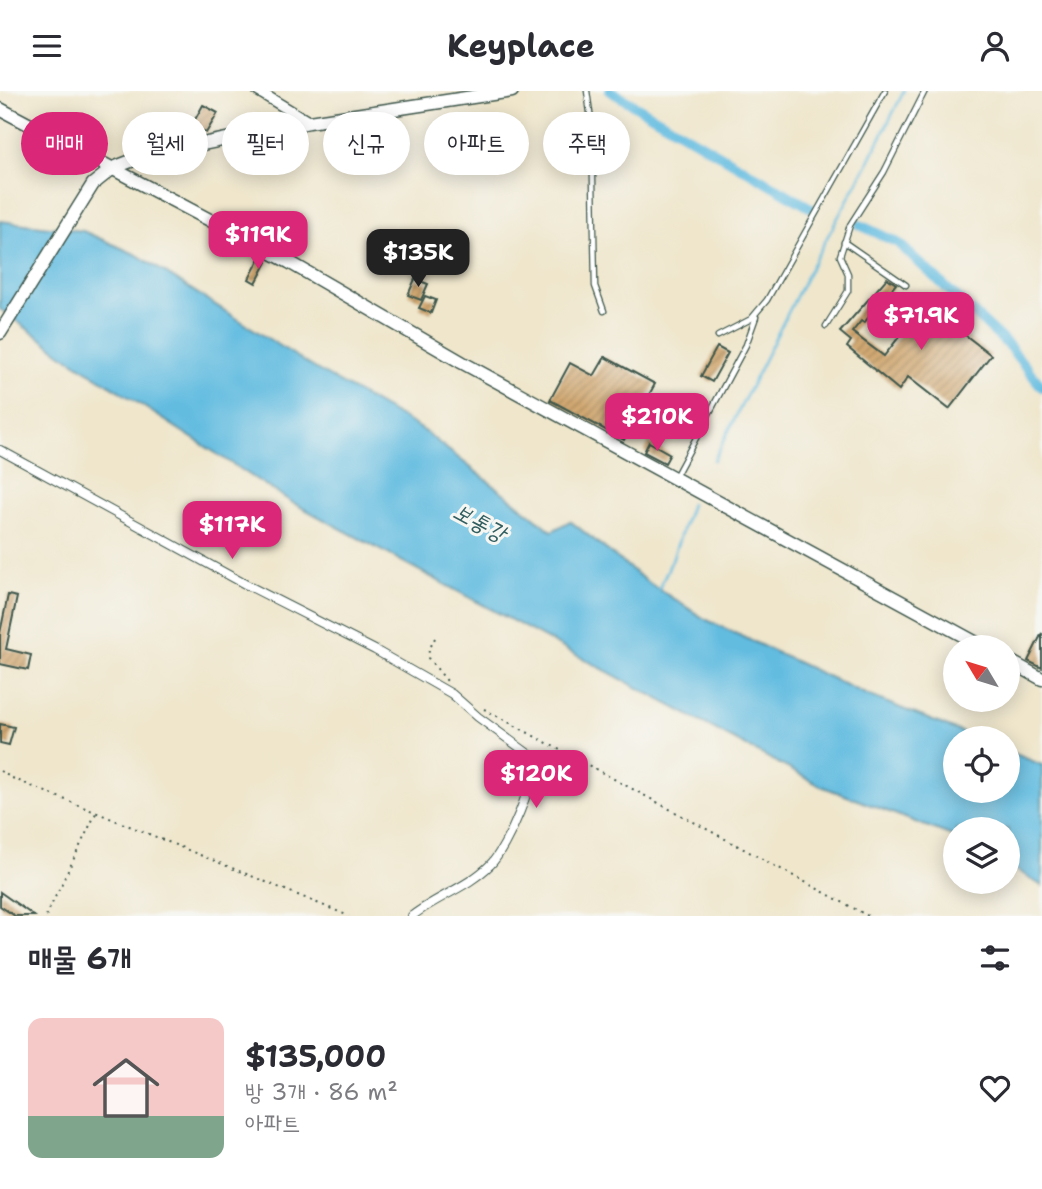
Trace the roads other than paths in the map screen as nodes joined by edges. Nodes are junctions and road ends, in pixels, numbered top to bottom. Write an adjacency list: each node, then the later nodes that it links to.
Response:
1 (258, 91): 7 (street)
2 (512, 91): 8 (main road)
3 (587, 91): 13 (lane)
4 (884, 91): 14 (lane)
5 (925, 91): 11 (lane)
6 (0, 109): 10 (main road)
7 (293, 112)
8 (309, 122)
9 (222, 140): 10 (main road)
10 (113, 168): 16 (main road); 19 (main road)
11 (844, 242): 12 (lane); 15 (lane)
12 (906, 285)
13 (604, 311)
14 (757, 313): 17 (lane); 19 (lane)
15 (826, 326)
16 (0, 333)
17 (718, 336)
18 (0, 450): 23 (street)
19 (674, 478): 20 (main road)
20 (962, 635)
21 (1020, 667): 22 (main road)
22 (1042, 679)
23 (412, 916)

